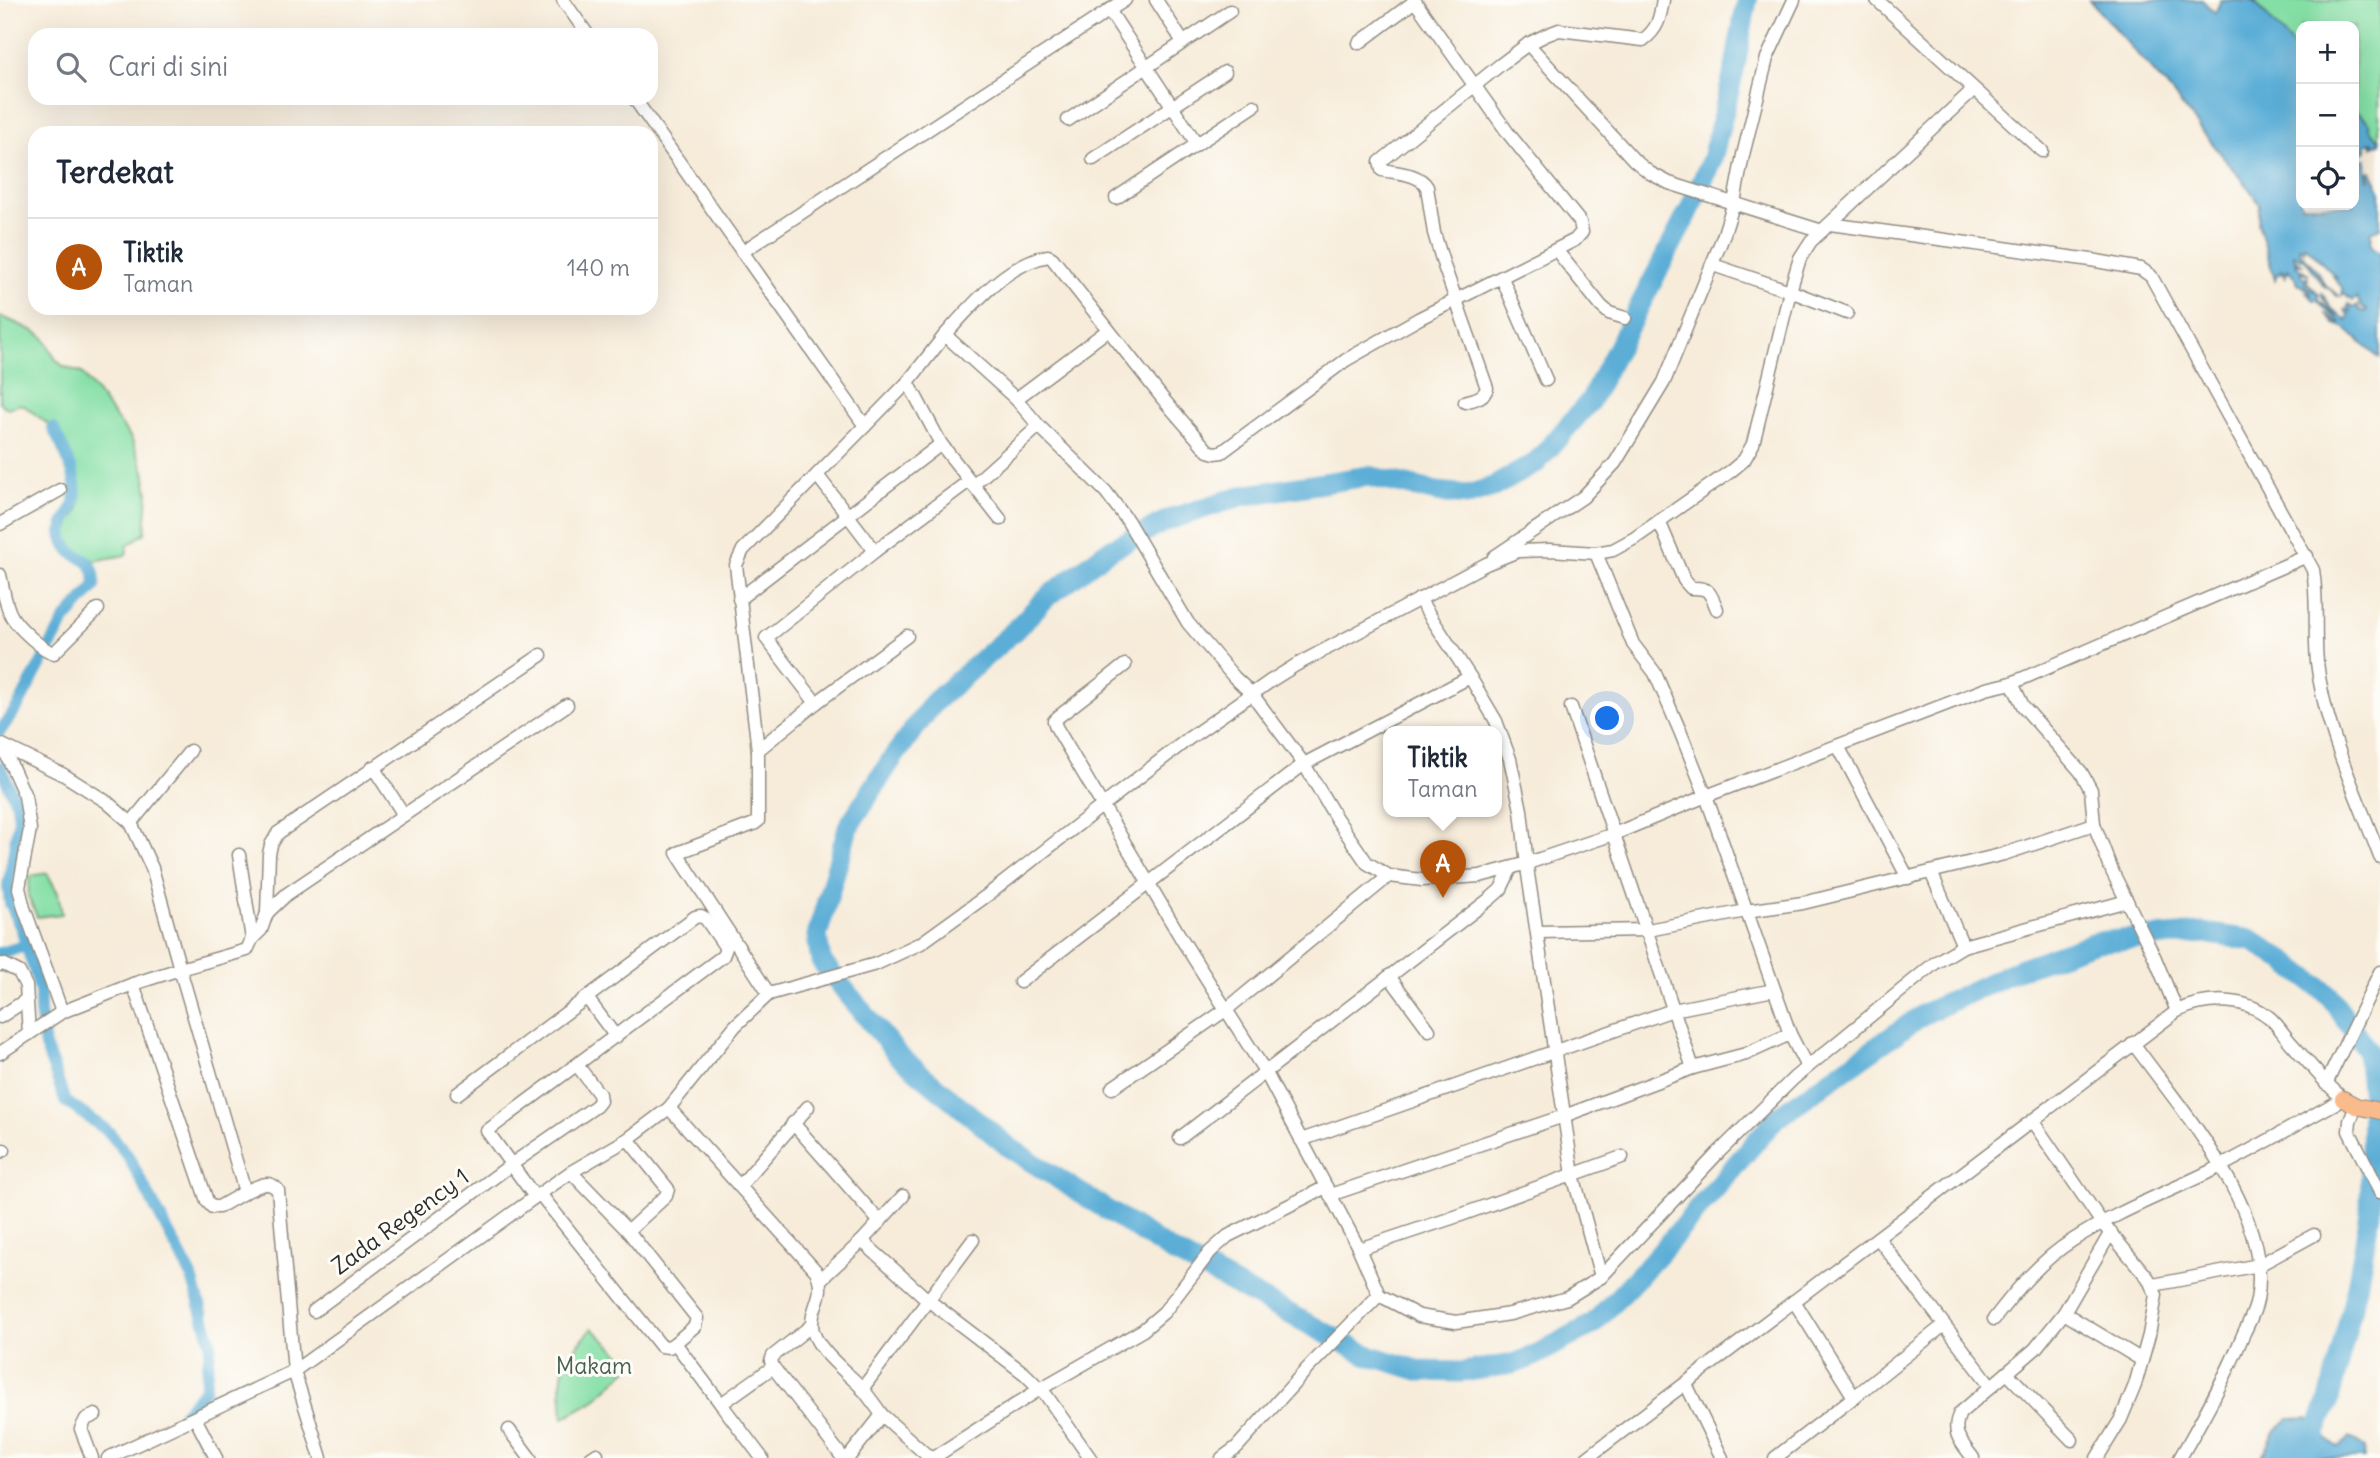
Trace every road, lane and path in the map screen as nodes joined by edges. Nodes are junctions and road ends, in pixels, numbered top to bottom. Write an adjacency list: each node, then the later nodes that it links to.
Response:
1 (563, 0): 10 (street)
2 (1125, 0): 8 (street)
3 (1156, 0): 11 (street)
4 (1663, 0): 13 (street)
5 (1794, 0): 28 (street)
6 (1877, 0): 17 (street)
7 (1415, 1): 12 (street); 16 (street)
8 (1109, 10): 14 (street); 31 (street)
9 (1230, 11): 11 (street)
10 (583, 28)
11 (1183, 42): 14 (street)
12 (1359, 43)
13 (1528, 44): 16 (street); 28 (street)
14 (1147, 67): 19 (street); 21 (street)
15 (1225, 72): 19 (street)
16 (1474, 86): 30 (street); 35 (street)
17 (1974, 89): 25 (street); 29 (street)
18 (639, 105): 22 (street)
19 (1172, 106): 24 (street); 26 (street)
20 (1254, 106): 24 (street)
21 (1068, 120)
22 (654, 126)
23 (658, 132): 31 (street)
24 (1197, 144): 27 (street)
25 (2042, 150)
26 (1093, 159)
27 (1116, 198)
28 (1734, 202): 29 (street); 32 (street)
29 (1826, 228): 34 (street); 56 (street)
30 (1556, 251): 33 (street); 37 (street)
31 (742, 252): 44 (street)
32 (1713, 265): 34 (street); 57 (street)
33 (1502, 278): 35 (street); 40 (street)
34 (1790, 290): 36 (street); 52 (street)
35 (1457, 300): 38 (street); 43 (street)
36 (1847, 313)
37 (1625, 318)
38 (1108, 330): 39 (street); 42 (street)
39 (946, 335): 41 (street); 42 (street)
40 (1546, 380)
41 (908, 382): 44 (street); 46 (street)
42 (1016, 399): 45 (street)
43 (1465, 402)
44 (865, 426): 47 (street)
45 (1039, 426): 48 (street); 71 (street)
46 (941, 444): 48 (street); 50 (street)
47 (817, 475): 50 (street); 59 (street)
48 (971, 483): 51 (street); 54 (street)
49 (60, 491): 53 (street)
50 (848, 516): 54 (street); 59 (street)
51 (1000, 519)
52 (1659, 521): 55 (street); 61 (street)
53 (0, 524)
54 (874, 551): 65 (street)
55 (1596, 553): 57 (street); 83 (street)
56 (2307, 556): 70 (street); 90 (street)
57 (1486, 564): 60 (street)
58 (0, 575): 63 (street)
59 (739, 599): 66 (street)
60 (1419, 599): 69 (street); 71 (street)
61 (1717, 608)
62 (98, 609): 63 (street)
63 (6, 620)
64 (907, 636): 72 (street)
65 (766, 638): 66 (street); 72 (street)
66 (744, 650): 79 (street)
67 (541, 655): 82 (street)
68 (1125, 665): 84 (street)
69 (1470, 677): 75 (street); 81 (street)
70 (2012, 683): 78 (street); 87 (street)
71 (1252, 694): 81 (street); 84 (street)
72 (816, 703): 79 (street)
73 (567, 705): 85 (street)
74 (1572, 707): 88 (street)
75 (1498, 726)
76 (1502, 738): 91 (street)
77 (1, 746): 86 (street); 118 (street)
78 (1838, 746): 83 (street); 95 (street)
79 (758, 750): 112 (street)
80 (190, 751): 86 (street)
81 (1304, 764): 94 (street); 96 (street)
82 (373, 767): 85 (street); 99 (street)
83 (1706, 796): 88 (street); 98 (street)
84 (1103, 803): 96 (street); 112 (street)
85 (404, 815): 99 (street)
86 (131, 822): 105 (street)
87 (2094, 824): 93 (street); 97 (street)
88 (1614, 834): 91 (street); 100 (street)
89 (239, 855): 102 (street)
90 (2380, 857)
91 (1528, 863): 92 (street); 101 (street)
92 (1511, 868): 94 (street); 107 (street)
93 (1931, 872): 95 (street); 103 (street)
94 (1389, 876): 115 (street)
95 (1909, 878): 98 (street)
96 (1148, 882): 108 (street); 115 (street)
97 (2127, 901): 103 (street); 117 (street)
98 (1746, 911): 100 (street); 110 (street)
99 (267, 913): 102 (street)
100 (1648, 930): 101 (street); 116 (street)
101 (1538, 932): 125 (street)
102 (252, 939): 105 (street)
103 (1963, 946): 129 (street)
104 (0, 965): 114 (street)
105 (180, 969): 109 (street); 151 (street)
106 (2380, 972): 111 (street)
107 (1389, 976): 121 (street); 130 (street)
108 (1020, 982)
109 (133, 984): 118 (street); 151 (street)
110 (1774, 990): 116 (street); 122 (street)
111 (2377, 990): 131 (street)
112 (769, 993): 136 (street)
113 (587, 999): 123 (street); 123 (street); 133 (street)
114 (26, 1000): 119 (street); 120 (street)
115 (1227, 1009): 130 (street); 132 (street)
116 (1673, 1010): 125 (street); 128 (street)
117 (2177, 1011): 124 (street); 131 (street)
118 (58, 1015): 120 (street)
119 (0, 1017)
120 (34, 1030): 126 (street)
121 (1429, 1030)
122 (1790, 1034): 128 (street); 129 (street)
123 (616, 1037): 127 (street)
124 (2133, 1043): 139 (street); 146 (street)
125 (1555, 1051): 138 (street); 143 (street)
126 (0, 1053)
127 (577, 1065): 145 (street, Zada Regency 1); 145 (street)
128 (1693, 1068): 138 (street)
129 (1807, 1068): 164 (street)
130 (1266, 1073): 141 (street); 143 (street)
131 (2326, 1084): 134 (street)
132 (1112, 1088)
133 (457, 1094)
134 (2354, 1105): 137 (main road); 146 (street); 152 (street)
135 (808, 1107): 140 (street)
136 (669, 1108): 142 (street); 149 (street)
137 (2380, 1111)
138 (1564, 1116): 148 (street); 150 (street)
139 (2033, 1122): 156 (street); 159 (street)
140 (793, 1123): 149 (street); 155 (street)
141 (1180, 1138)
142 (628, 1139): 147 (street); 157 (street)
143 (1301, 1140): 150 (street)
144 (1622, 1157): 148 (street)
145 (512, 1164): 153 (street); 170 (street, Zada Regency 1)
146 (2222, 1166): 156 (street); 163 (street)
147 (571, 1172): 153 (street); 157 (street)
148 (1573, 1175): 162 (street); 164 (street)
149 (740, 1186): 165 (street)
150 (1328, 1191): 162 (street); 183 (street)
151 (245, 1192): 178 (street)
152 (2380, 1192)
153 (538, 1195): 175 (street); 178 (street)
154 (903, 1196): 155 (street)
155 (880, 1222): 161 (street)
156 (2106, 1227): 166 (street); 171 (street); 172 (street)
157 (628, 1231): 175 (street)
158 (2314, 1235): 163 (street)
159 (1878, 1238): 169 (street); 174 (street)
160 (973, 1240): 168 (street)
161 (862, 1241): 165 (street); 168 (street)
162 (1359, 1249): 167 (street)
163 (2259, 1265): 166 (street); 207 (street)
164 (1601, 1277): 167 (street)
165 (820, 1280): 173 (street)
166 (2153, 1285): 176 (street)
167 (1379, 1295): 201 (street)
168 (928, 1300): 182 (street); 183 (street)
169 (1794, 1301): 180 (street); 184 (street)
170 (314, 1311)
171 (2064, 1313): 176 (street); 179 (street)
172 (1994, 1319)
173 (812, 1325): 177 (street); 182 (street)
174 (1944, 1325): 181 (street); 184 (street)
175 (675, 1343): 185 (street)
176 (2142, 1360): 206 (street)
177 (773, 1367): 185 (street); 197 (street)
178 (294, 1371): 188 (street); 194 (street)
179 (2007, 1373): 181 (street); 190 (street)
180 (1686, 1384): 202 (street); 203 (street)
181 (1991, 1386): 205 (street)
182 (862, 1389): 187 (street)
183 (1040, 1389): 199 (street); 200 (street)
184 (1854, 1396): 204 (street)
185 (721, 1404): 196 (street)
186 (95, 1415): 191 (street)
187 (882, 1415): 198 (street); 199 (street)
188 (195, 1418): 192 (street); 193 (street)
189 (509, 1430): 195 (street)
190 (2072, 1440)
191 (92, 1458)
192 (108, 1458)
193 (216, 1458)
194 (321, 1458)
195 (530, 1458)
196 (762, 1458)
197 (843, 1458)
198 (848, 1458)
199 (932, 1458)
200 (1090, 1458)
201 (1222, 1458)
202 (1587, 1458)
203 (1722, 1458)
204 (1775, 1458)
205 (1973, 1458)
206 (2096, 1458)
207 (2180, 1458)

